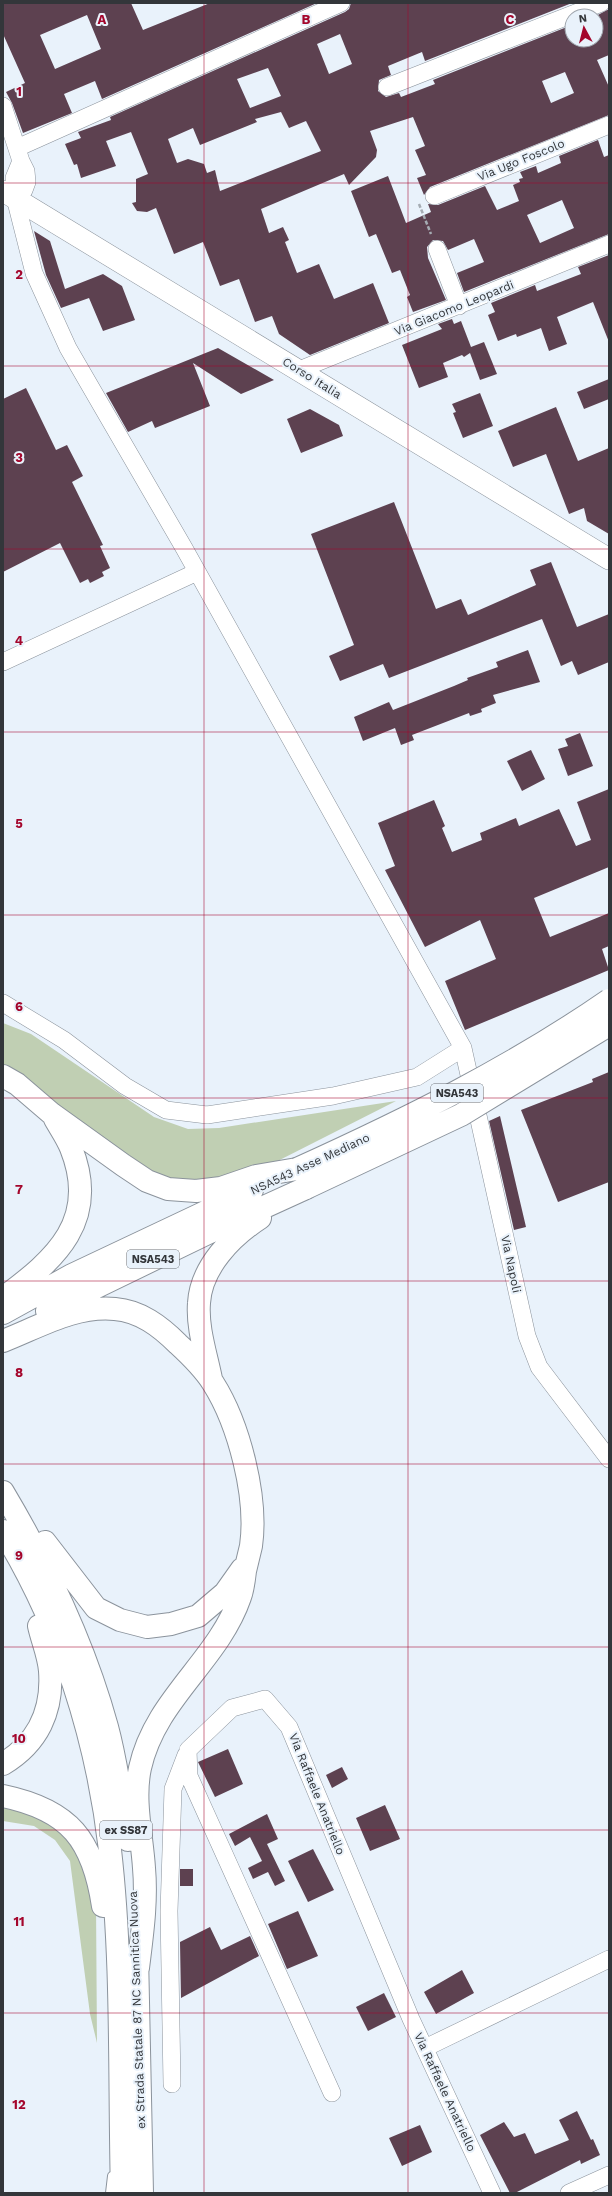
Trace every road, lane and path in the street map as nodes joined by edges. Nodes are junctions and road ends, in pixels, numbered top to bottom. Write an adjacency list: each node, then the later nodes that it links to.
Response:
1 (341, 3): 6 (street)
2 (601, 3): 3 (street)
3 (387, 87)
4 (3, 106): 6 (street)
5 (609, 125): 8 (street, Via Ugo Foscolo)
6 (19, 154): 7 (street)
7 (9, 194): 12 (street, Corso Italia); 14 (street, Via Napoli)
8 (434, 196): 10 (path)
9 (609, 244): 11 (street, Via Giacomo Leopardi)
10 (437, 249): 11 (street)
11 (459, 306): 12 (street, Via Giacomo Leopardi)
12 (299, 370): 13 (street, Corso Italia)
13 (609, 560)
14 (197, 572): 15 (street); 19 (street, Via Napoli)
15 (3, 662)
16 (609, 1000): 22 (highway, NSA543 Asse Mediano / NSA543, bridge)
17 (3, 1003): 19 (street)
18 (609, 1026): 22 (highway, NSA543 Asse Mediano / NSA543, bridge)
19 (463, 1048): 28 (street, Via Napoli)
20 (3, 1076): 21 (highway)
21 (52, 1114): 22 (highway); 23 (highway)
22 (301, 1179): 24 (highway, NSA543 Asse Mediano / NSA543); 25 (highway, NSA543 Asse Mediano / NSA543); 27 (highway)
23 (3, 1298)
24 (3, 1313)
25 (3, 1335)
26 (3, 1341): 27 (highway)
27 (212, 1382): 31 (highway)
28 (609, 1459)
29 (3, 1492): 31 (highway); 37 (highway, ex Strada Statale 87 NC Sannitica Nuova / ex SS87)
30 (3, 1530): 32 (highway, ex Strada Statale 87 NC Sannitica Nuova)
31 (247, 1561): 37 (highway)
32 (25, 1569): 34 (highway); 38 (highway, ex Strada Statale 87 NC Sannitica Nuova)
33 (188, 1750): 39 (street, Via Raffaele Anatriello); 40 (street); 41 (street)
34 (3, 1764)
35 (3, 1796): 38 (highway)
36 (609, 1959): 39 (street)
37 (138, 1968): 43 (highway, ex Strada Statale 87 NC Sannitica Nuova / ex SS87)
38 (119, 2006): 42 (highway, ex Strada Statale 87 NC Sannitica Nuova)
39 (425, 2048): 49 (street, Via Raffaele Anatriello)
40 (172, 2084)
41 (332, 2093)
42 (120, 2114): 45 (lane); 46 (highway, ex Strada Statale 87 NC Sannitica Nuova)
43 (141, 2170): 47 (highway, ex Strada Statale 87 NC Sannitica Nuova / ex SS87); 48 (lane)
44 (609, 2175): 50 (street)
45 (110, 2193)
46 (122, 2193)
47 (142, 2193)
48 (145, 2193)
49 (492, 2193)
50 (569, 2193)

